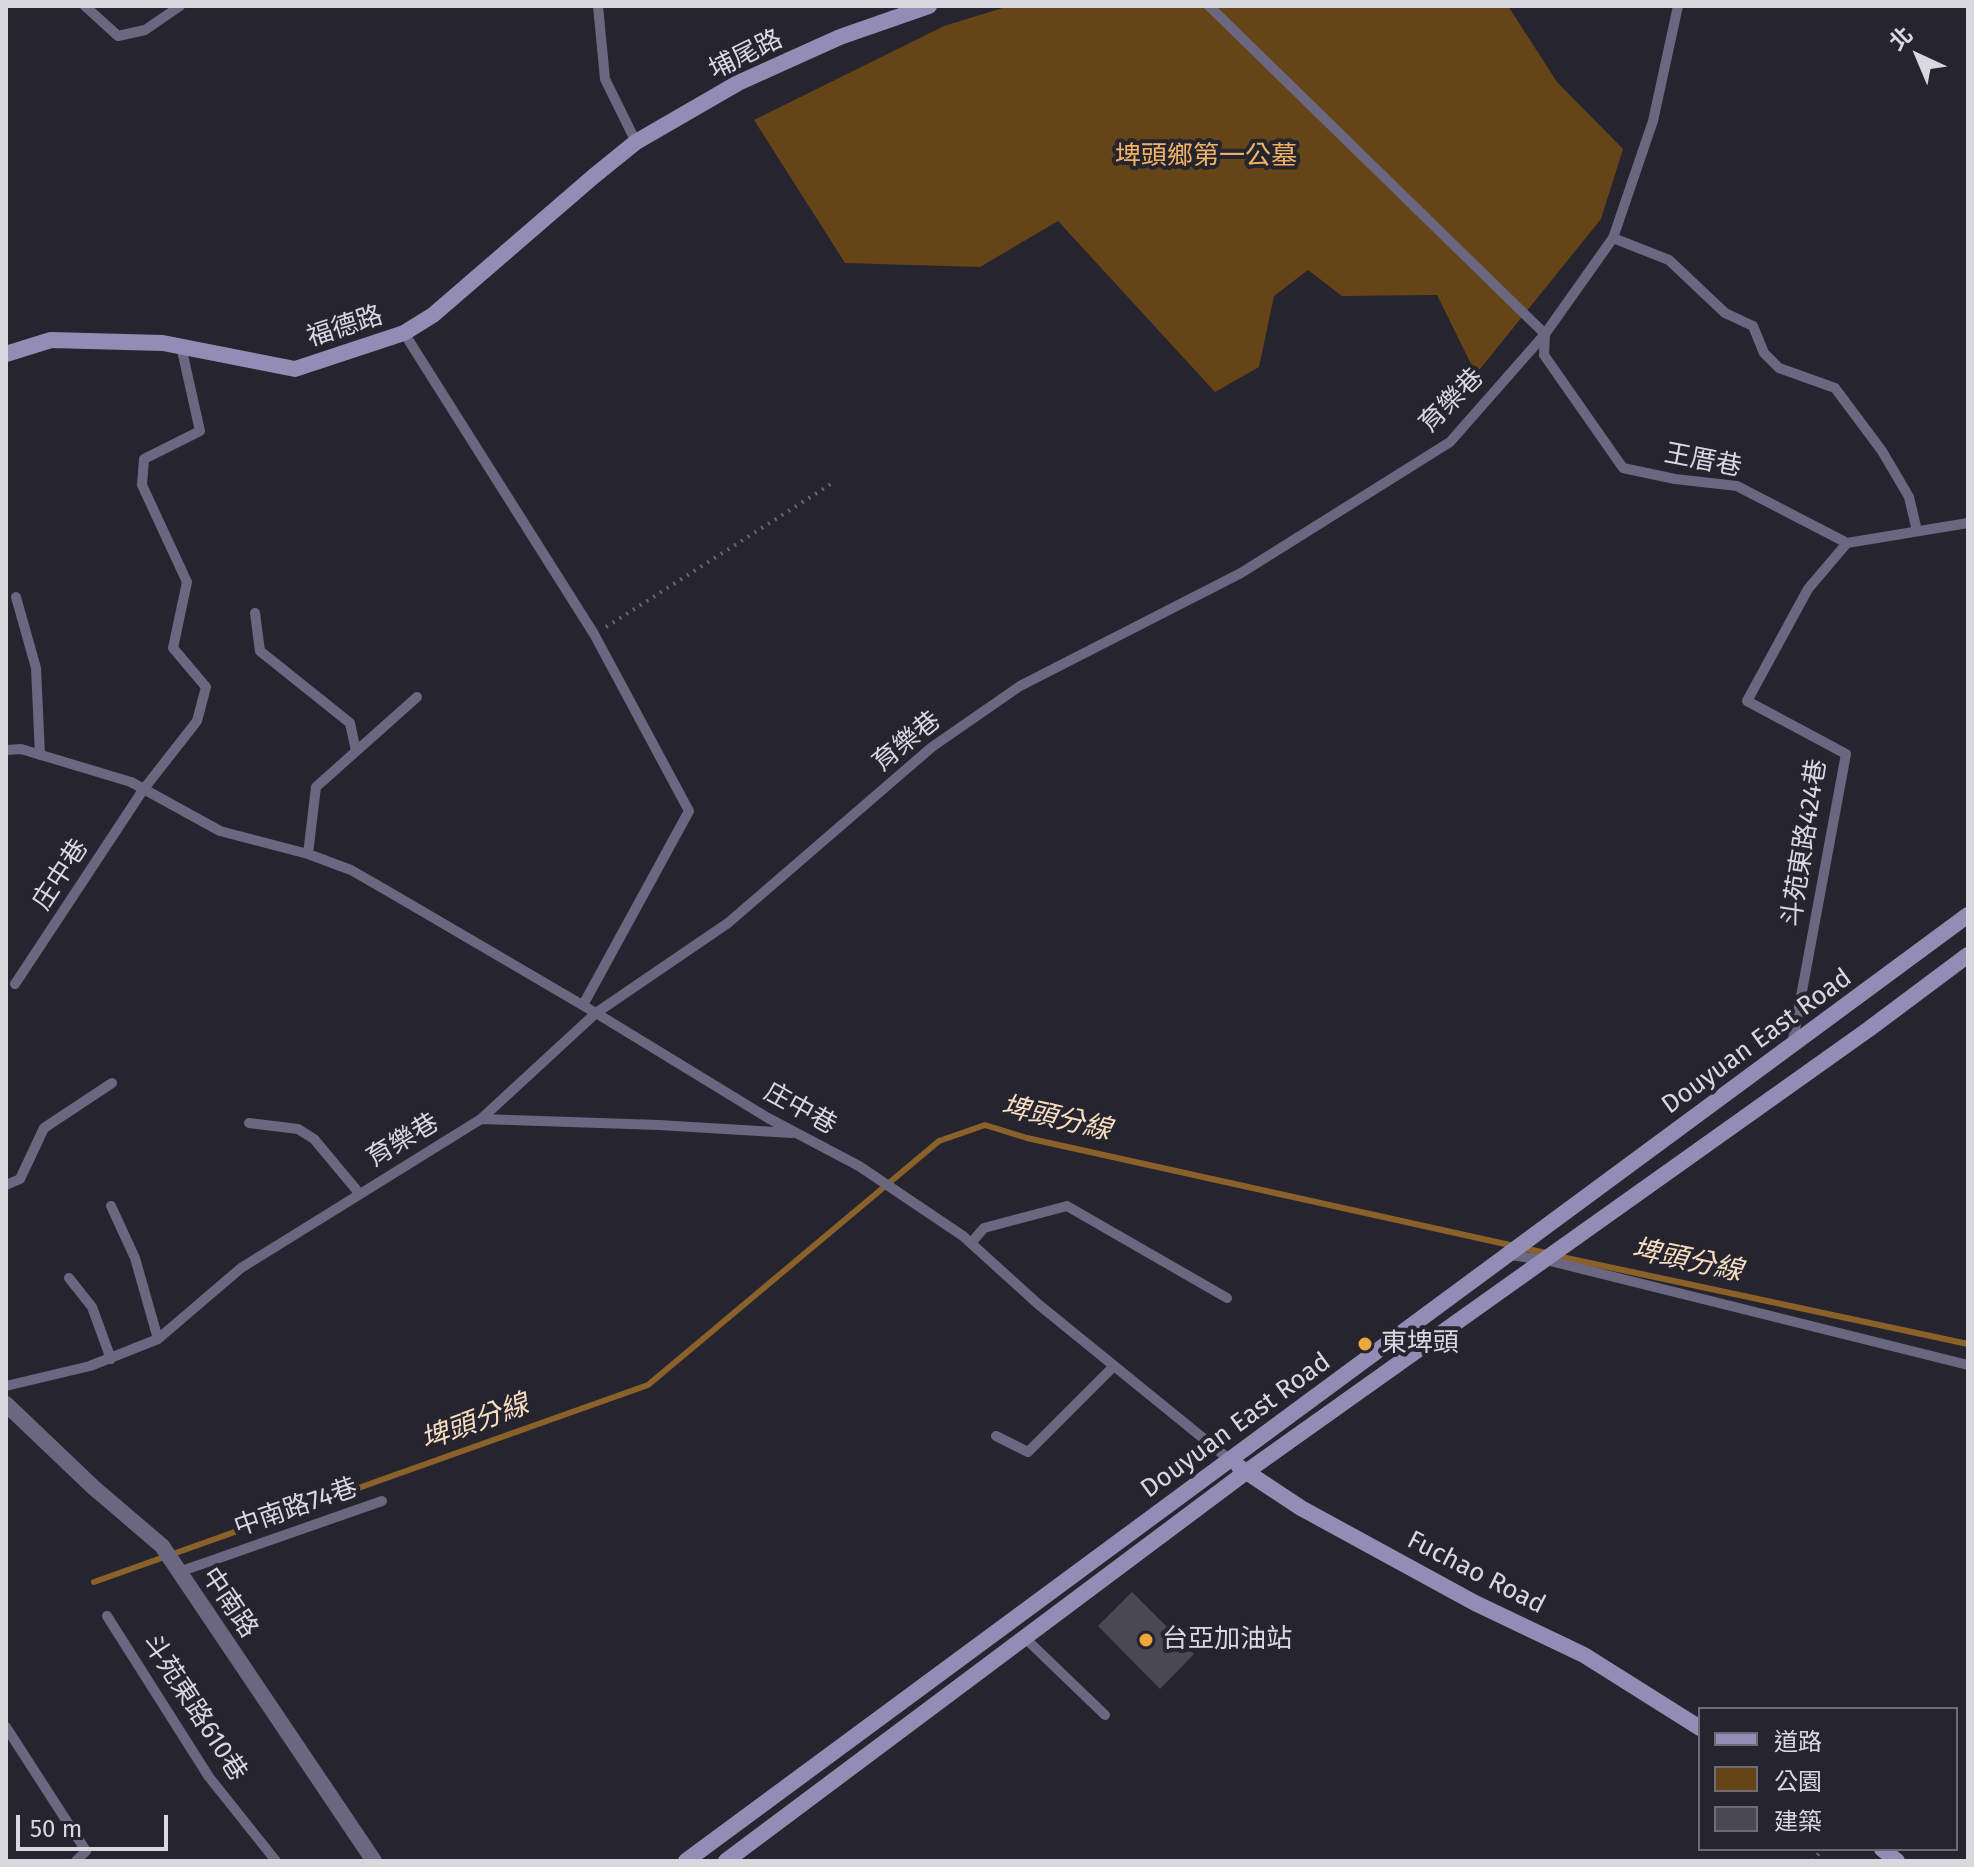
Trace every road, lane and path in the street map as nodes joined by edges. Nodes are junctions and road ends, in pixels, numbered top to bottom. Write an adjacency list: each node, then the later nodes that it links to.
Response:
1 (85, 6): 2 (lane)
2 (180, 6)
3 (598, 6): 7 (lane)
4 (929, 6): 7 (main road, 埔尾路)
5 (1209, 6): 10 (lane)
6 (1678, 6): 8 (lane, 育樂巷)
7 (636, 142): 9 (main road, 福德路)
8 (1613, 238): 10 (lane, 育樂巷); 15 (lane)
9 (404, 333): 11 (main road, 福德路); 19 (lane)
10 (1545, 334): 16 (lane, 王厝巷); 30 (lane, 育樂巷)
11 (181, 346): 12 (main road, 福德路); 24 (lane)
12 (6, 354)
13 (831, 484): 19 (path)
14 (1968, 523): 15 (lane)
15 (1917, 531): 16 (lane)
16 (1847, 543): 31 (lane, 斗苑東路424巷)
17 (16, 597): 23 (lane)
18 (255, 613): 22 (lane)
19 (594, 634): 29 (lane)
20 (417, 697): 22 (lane)
21 (6, 750): 23 (lane, 庄中巷)
22 (356, 751): 25 (lane)
23 (40, 755): 24 (lane, 庄中巷)
24 (143, 790): 25 (lane, 庄中巷); 28 (lane, 庄中巷)
25 (308, 854): 29 (lane, 庄中巷)
26 (1968, 915): 31 (main road, Douyuan East Road)
27 (1968, 955): 41 (main road, Douyuan East Road)
28 (15, 984)
29 (583, 1005): 30 (lane, 庄中巷)
30 (596, 1013): 33 (lane, 育樂巷); 35 (lane, 庄中巷)
31 (1792, 1045): 40 (main road, Douyuan East Road)
32 (112, 1083): 36 (lane)
33 (481, 1119): 35 (lane); 37 (lane, 育樂巷)
34 (249, 1123): 37 (lane)
35 (798, 1134): 39 (lane, 庄中巷)
36 (6, 1185)
37 (359, 1193): 44 (lane, 育樂巷)
38 (111, 1206): 44 (lane)
39 (971, 1243): 43 (lane); 47 (lane, 庄中巷)
40 (1510, 1255): 41 (lane); 51 (main road, Douyuan East Road)
41 (1546, 1260): 46 (lane); 52 (main road, Douyuan East Road)
42 (69, 1278): 45 (lane)
43 (1227, 1298)
44 (158, 1339): 45 (lane, 育樂巷)
45 (111, 1359): 48 (lane, 育樂巷)
46 (1968, 1365)
47 (1114, 1366): 50 (lane); 51 (lane, 庄中巷)
48 (6, 1386)
49 (6, 1404): 54 (street, 中南路)
50 (996, 1436)
51 (1230, 1460): 52 (main road, Fuchao Road); 55 (main road, Douyuan East Road)
52 (1246, 1472): 57 (main road, Douyuan East Road); 61 (main road, Fuchao Road)
53 (382, 1501): 54 (lane, 中南路74巷)
54 (179, 1572): 66 (street, 中南路)
55 (1037, 1603): 57 (main road); 62 (main road, Douyuan East Road)
56 (107, 1616): 65 (lane, 斗苑東路610巷)
57 (1048, 1620): 58 (main road, Douyuan East Road)
58 (1025, 1638): 59 (lane); 63 (main road, Douyuan East Road)
59 (1105, 1715)
60 (6, 1727): 64 (lane)
61 (1698, 1727)
62 (770, 1799): 63 (main road); 67 (main road, Douyuan East Road)
63 (784, 1818): 68 (main road, Douyuan East Road)
64 (76, 1861)
65 (276, 1861)
66 (374, 1861)
67 (686, 1861)
68 (726, 1861)

